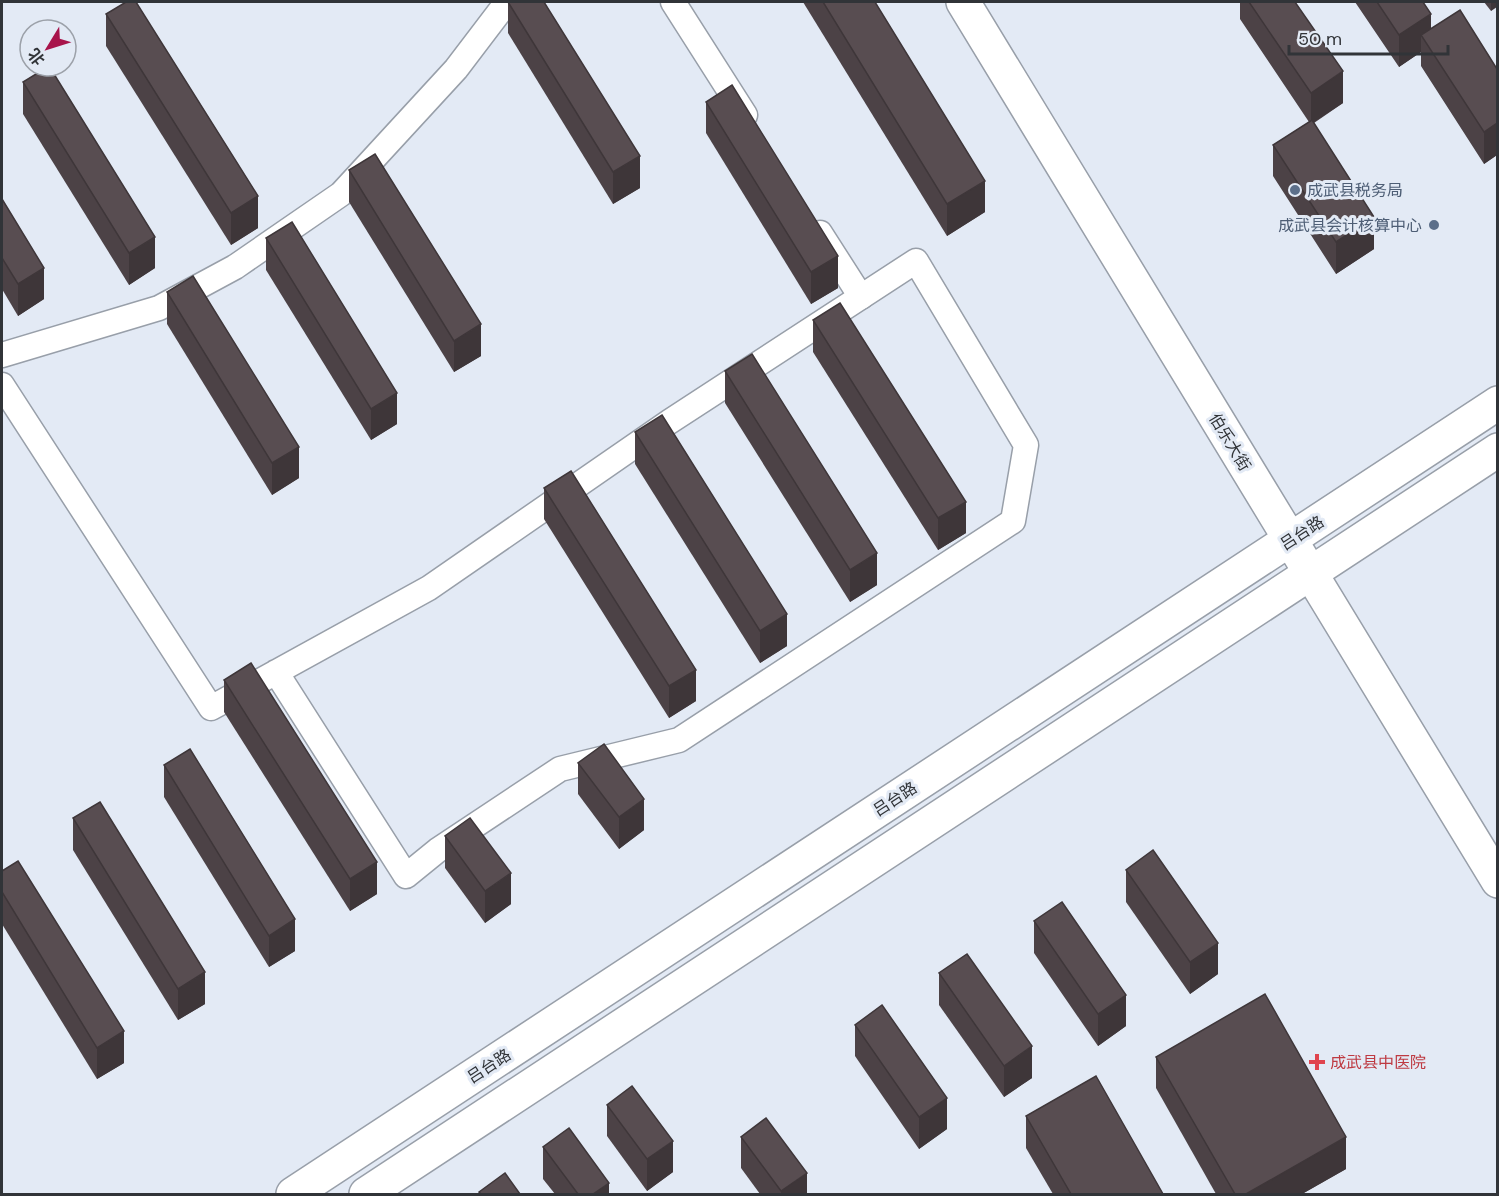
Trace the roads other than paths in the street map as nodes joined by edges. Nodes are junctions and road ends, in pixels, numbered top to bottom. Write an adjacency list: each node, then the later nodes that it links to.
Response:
1 (507, 2): 7 (street)
2 (673, 2): 4 (street)
3 (963, 2): 11 (main road, 伯乐大街)
4 (754, 129)
5 (810, 218): 6 (street)
6 (861, 297): 13 (street); 13 (street)
7 (2, 355)
8 (2, 385): 13 (street)
9 (1497, 404): 11 (main road, 吕台路)
10 (1497, 450): 12 (main road)
11 (1290, 541): 12 (main road, 伯乐大街); 15 (main road, 吕台路)
12 (1310, 574): 14 (main road, 伯乐大街); 16 (main road)
13 (276, 672)
14 (1495, 872)
15 (293, 1194)
16 (366, 1194)

